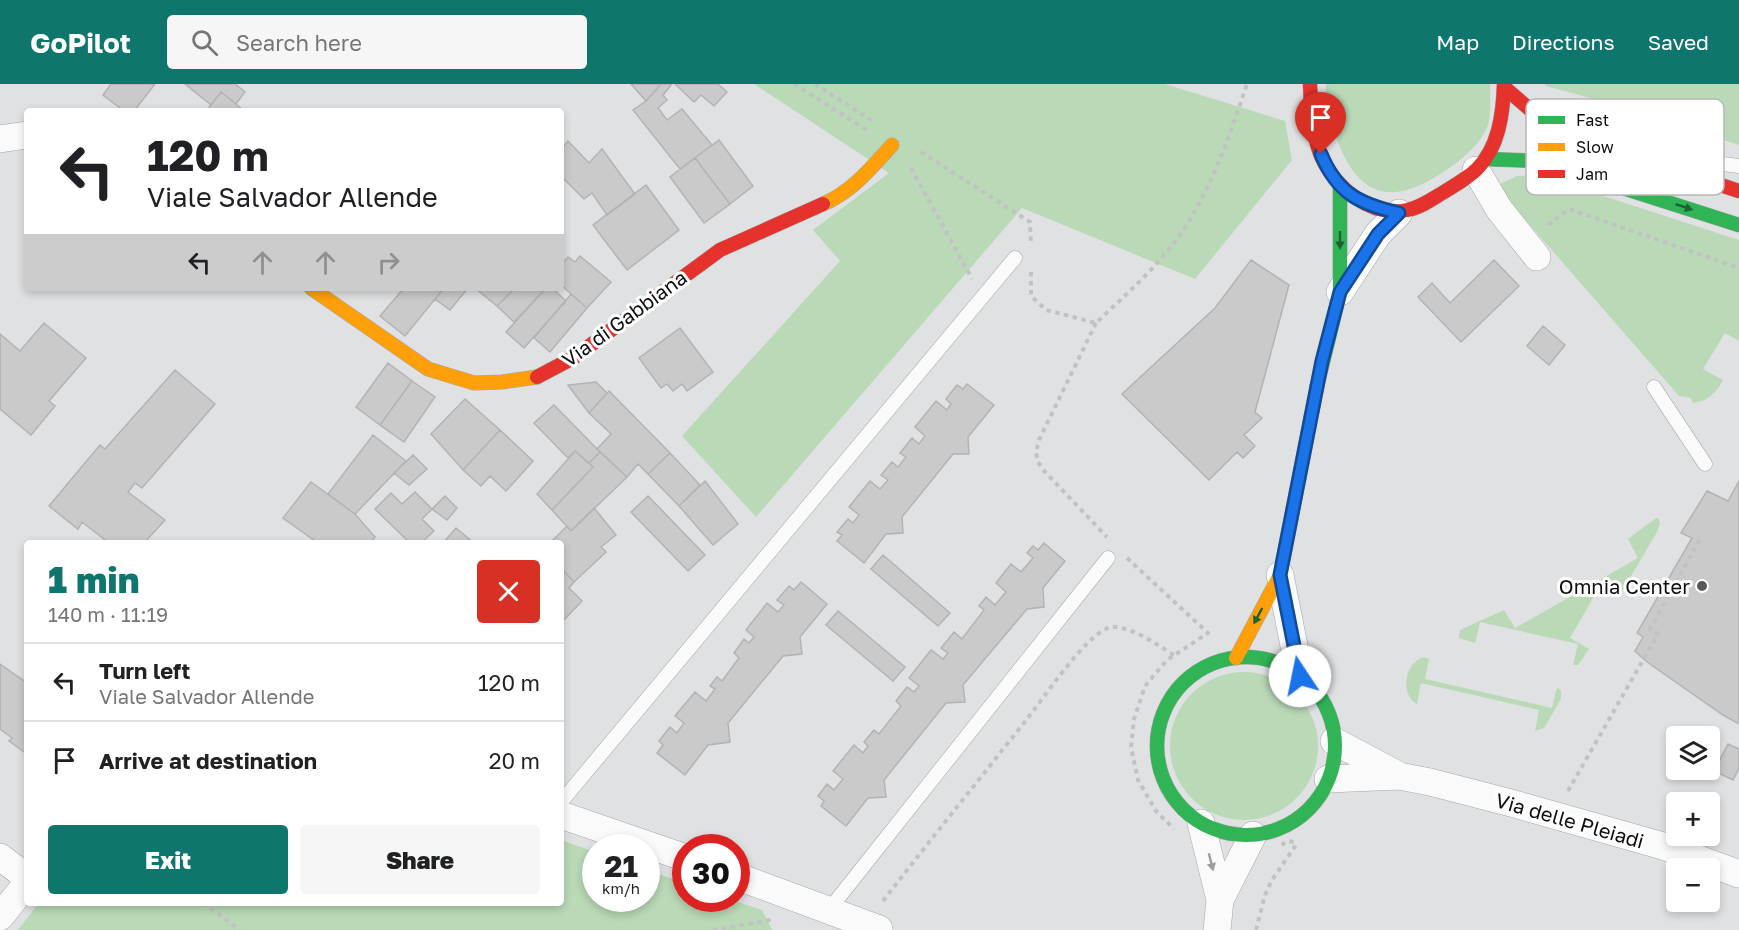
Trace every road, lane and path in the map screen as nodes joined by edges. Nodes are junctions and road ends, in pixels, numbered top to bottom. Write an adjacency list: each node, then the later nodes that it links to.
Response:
1 (815, 84): 6 (path)
2 (1247, 84): 28 (path)
3 (1504, 85): 5 (street); 12 (street)
4 (1303, 87): 16 (street)
5 (1526, 105)
6 (882, 127)
7 (24, 136): 8 (street)
8 (0, 140)
9 (892, 145): 26 (street, Via di Gabbiana)
10 (916, 149): 21 (path)
11 (1526, 162): 12 (street, one-way to 11)
12 (1481, 164): 19 (street); 22 (street)
13 (1724, 164): 14 (lane)
14 (1739, 166)
15 (1724, 186): 17 (street)
16 (1340, 187): 19 (street); 27 (street, one-way to 27)
17 (1739, 191)
18 (1645, 195): 20 (street, one-way to 20)
19 (1399, 213): 27 (street)
20 (1739, 225)
21 (1031, 245)
22 (1531, 250): 25 (path)
23 (1016, 258): 42 (lane)
24 (1031, 266): 28 (path)
25 (1739, 268)
26 (315, 291)
27 (1340, 292): 35 (street)
28 (1096, 323): 31 (path)
29 (1654, 387): 30 (lane)
30 (1705, 464)
31 (1109, 539)
32 (1700, 539): 44 (path)
33 (1124, 554): 36 (path)
34 (1108, 558): 55 (lane)
35 (1280, 575): 37 (street, one-way to 37); 38 (street)
36 (1174, 655): 45 (path); 57 (path)
37 (1236, 658): 38 (street); 45 (street)
38 (1300, 676): 39 (street)
39 (1334, 741): 40 (street, Via delle Pleiadi); 41 (street)
40 (1399, 776): 41 (street, Via delle Pleiadi); 44 (street, Via delle Pleiadi)
41 (1328, 779): 46 (street)
42 (564, 798)
43 (564, 816): 47 (street)
44 (1559, 816): 49 (street, Via delle Pleiadi)
45 (1190, 828): 46 (street); 53 (street, one-way to 53)
46 (1253, 835): 53 (street)
47 (672, 853)
48 (0, 856): 50 (street)
49 (1739, 874)
50 (24, 875)
51 (750, 881): 55 (street)
52 (24, 887): 56 (street)
53 (1220, 900): 59 (street)
54 (207, 906): 58 (path)
55 (828, 911): 57 (street)
56 (0, 917)
57 (872, 927)
58 (240, 930)
59 (1217, 930)

